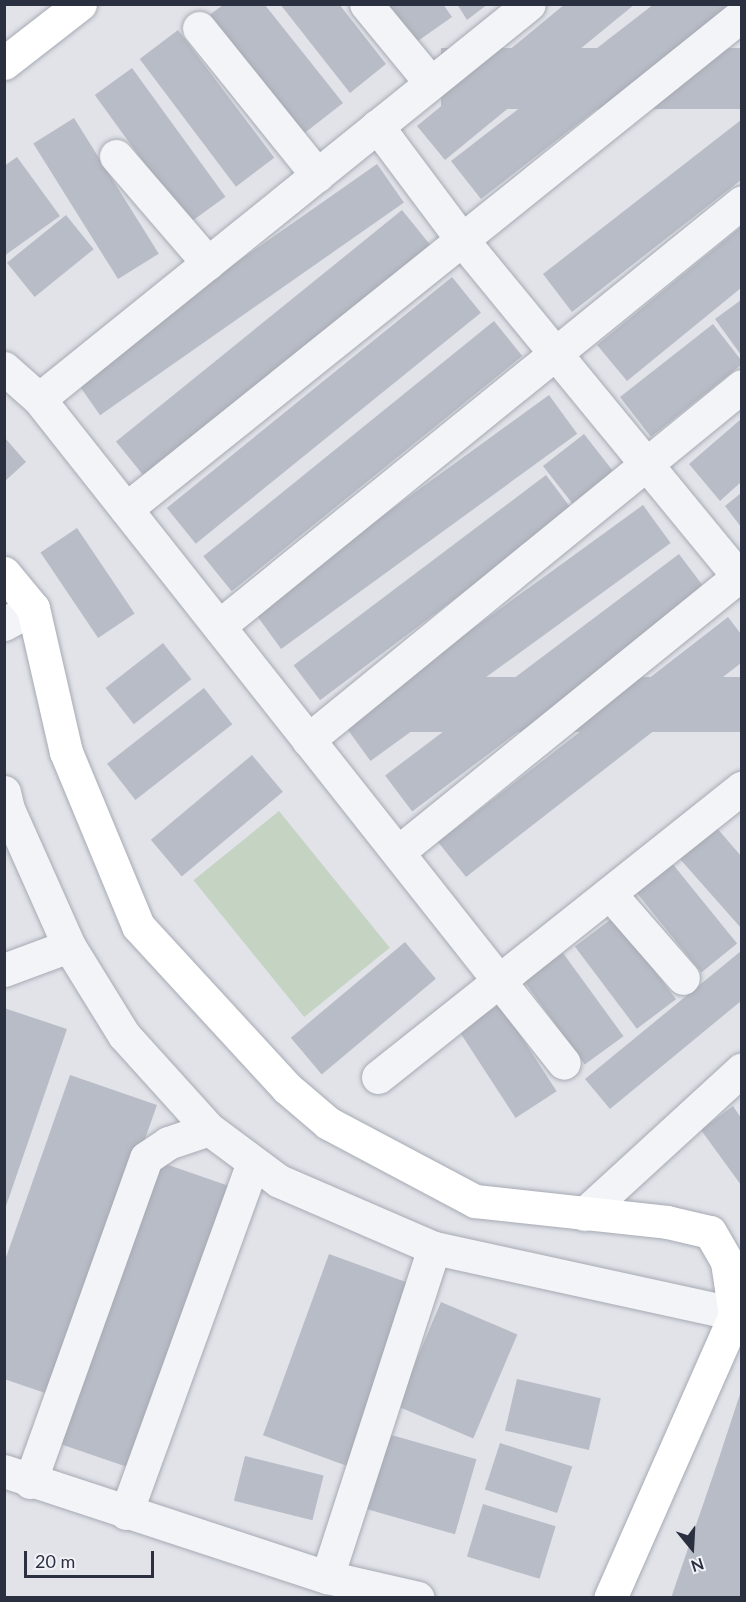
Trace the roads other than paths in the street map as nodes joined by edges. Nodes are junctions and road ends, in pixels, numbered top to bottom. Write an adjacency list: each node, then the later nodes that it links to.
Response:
1 (80, 4): 6 (street)
2 (366, 4): 7 (street)
3 (529, 4): 7 (street)
4 (741, 15): 12 (street)
5 (199, 28): 10 (street)
6 (4, 63)
7 (431, 83): 8 (street)
8 (377, 126): 10 (street); 12 (street)
9 (116, 156): 13 (street)
10 (317, 175): 13 (street)
11 (741, 202): 14 (street)
12 (463, 241): 14 (street); 19 (street)
13 (208, 262): 17 (street)
14 (556, 351): 18 (street); 24 (street)
15 (4, 368): 17 (street)
16 (741, 386): 18 (street)
17 (39, 399): 19 (street)
18 (646, 464): 21 (street); 25 (street)
19 (126, 509): 24 (street)
20 (4, 573): 22 (street)
21 (740, 576): 28 (street)
22 (33, 608): 23 (street); 39 (street)
23 (4, 624)
24 (219, 626): 25 (street)
25 (308, 740): 28 (street)
26 (4, 792): 30 (street)
27 (736, 802): 29 (street)
28 (398, 852): 33 (street)
29 (610, 894): 32 (street); 33 (street)
30 (69, 946): 31 (street); 37 (street)
31 (4, 970)
32 (682, 978)
33 (501, 982): 34 (street); 36 (street)
34 (564, 1063)
35 (741, 1070): 39 (street)
36 (378, 1077)
37 (209, 1129): 38 (street); 42 (street)
38 (253, 1161): 40 (street); 43 (street)
39 (584, 1214): 41 (street)
40 (434, 1248): 41 (street); 44 (street)
41 (738, 1315): 46 (street)
42 (17, 1477): 43 (street)
43 (126, 1513): 44 (street)
44 (327, 1577): 45 (street)
45 (418, 1598)
46 (610, 1598)

